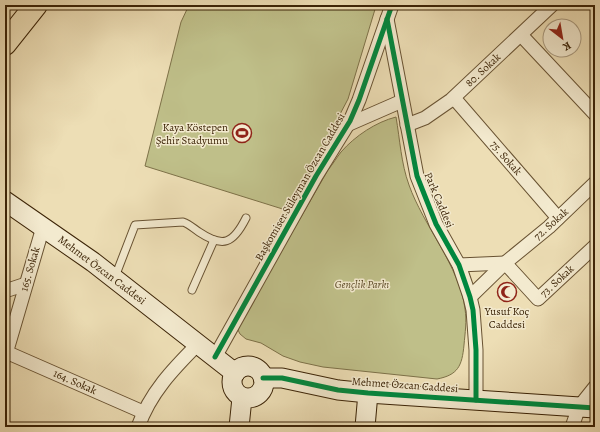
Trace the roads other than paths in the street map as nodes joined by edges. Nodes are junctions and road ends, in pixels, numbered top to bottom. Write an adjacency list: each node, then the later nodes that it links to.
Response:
1 (36, 5): 7 (highway)
2 (392, 5): 5 (street)
3 (402, 5): 5 (street)
4 (552, 5): 6 (street, 80. Sokak)
5 (387, 19): 9 (street, Park Caddesi); 11 (street, Başkomiser Süleyman Özcan Caddesi)
6 (521, 35): 8 (street, 80. Sokak); 10 (street)
7 (5, 44)
8 (454, 98): 12 (street, 80. Sokak); 16 (street, 75. Sokak)
9 (402, 101): 11 (street, Başkomiser Süleyman Özcan Caddesi); 12 (street, Park Caddesi)
10 (595, 114)
11 (347, 125): 29 (street, Başkomiser Süleyman Özcan Caddesi)
12 (406, 125): 21 (street, Park Caddesi)
13 (595, 183): 16 (street, 72. Sokak)
14 (5, 201): 17 (street, Mehmet Özcan Caddesi)
15 (246, 218): 18 (lane)
16 (558, 218): 20 (street, 72. Sokak)
17 (43, 227): 22 (street, Mehmet Özcan Caddesi); 23 (street, 165. Sokak)
18 (214, 240): 22 (lane); 25 (lane)
19 (595, 246): 20 (street, 73. Sokak)
20 (505, 263): 21 (street); 26 (street, 72. Sokak)
21 (458, 265): 26 (street, Park Caddesi)
22 (114, 278): 27 (street, Mehmet Özcan Caddesi)
23 (26, 284): 24 (street); 28 (street, 165. Sokak)
24 (5, 290)
25 (192, 290)
26 (470, 297): 35 (street, Park Caddesi)
27 (198, 344): 29 (street, Mehmet Özcan Caddesi); 37 (street)
28 (6, 354): 37 (street, 164. Sokak)
29 (215, 357): 30 (street, Mehmet Özcan Caddesi)
30 (235, 373): 31 (street); 34 (street)
31 (263, 378): 33 (street, Mehmet Özcan Caddesi); 34 (street)
32 (595, 387): 36 (street)
33 (368, 393): 35 (street, Mehmet Özcan Caddesi); 40 (street)
34 (242, 398): 39 (street)
35 (476, 400): 36 (street, Mehmet Özcan Caddesi)
36 (587, 407): 41 (street)
37 (143, 412): 38 (street)
38 (138, 427)
39 (239, 427)
40 (366, 427)
41 (572, 427)

